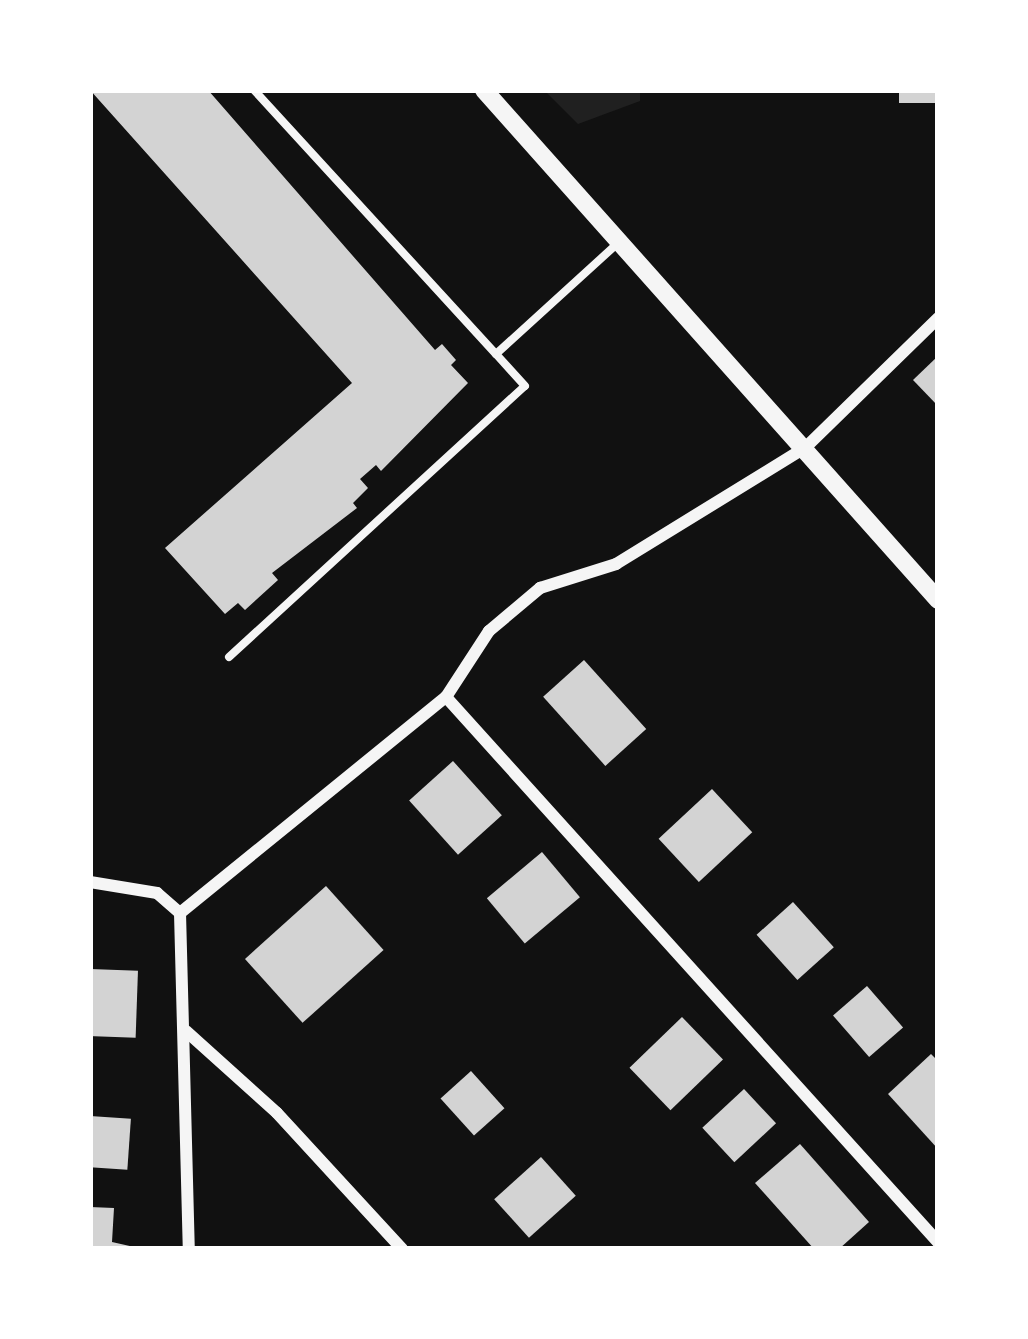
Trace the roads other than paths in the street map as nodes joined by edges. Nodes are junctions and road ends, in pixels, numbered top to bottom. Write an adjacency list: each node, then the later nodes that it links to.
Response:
1 (254, 90): 5 (lane)
2 (484, 90): 3 (street)
3 (620, 241): 5 (lane); 6 (street)
4 (938, 318): 6 (street)
5 (496, 354): 8 (lane)
6 (806, 447): 7 (street); 9 (street)
7 (938, 600)
8 (229, 657)
9 (446, 697): 11 (street); 13 (street)
10 (90, 882): 11 (street)
11 (180, 913): 12 (street)
12 (186, 1031): 14 (street); 15 (street)
13 (938, 1242)
14 (189, 1249)
15 (402, 1249)

